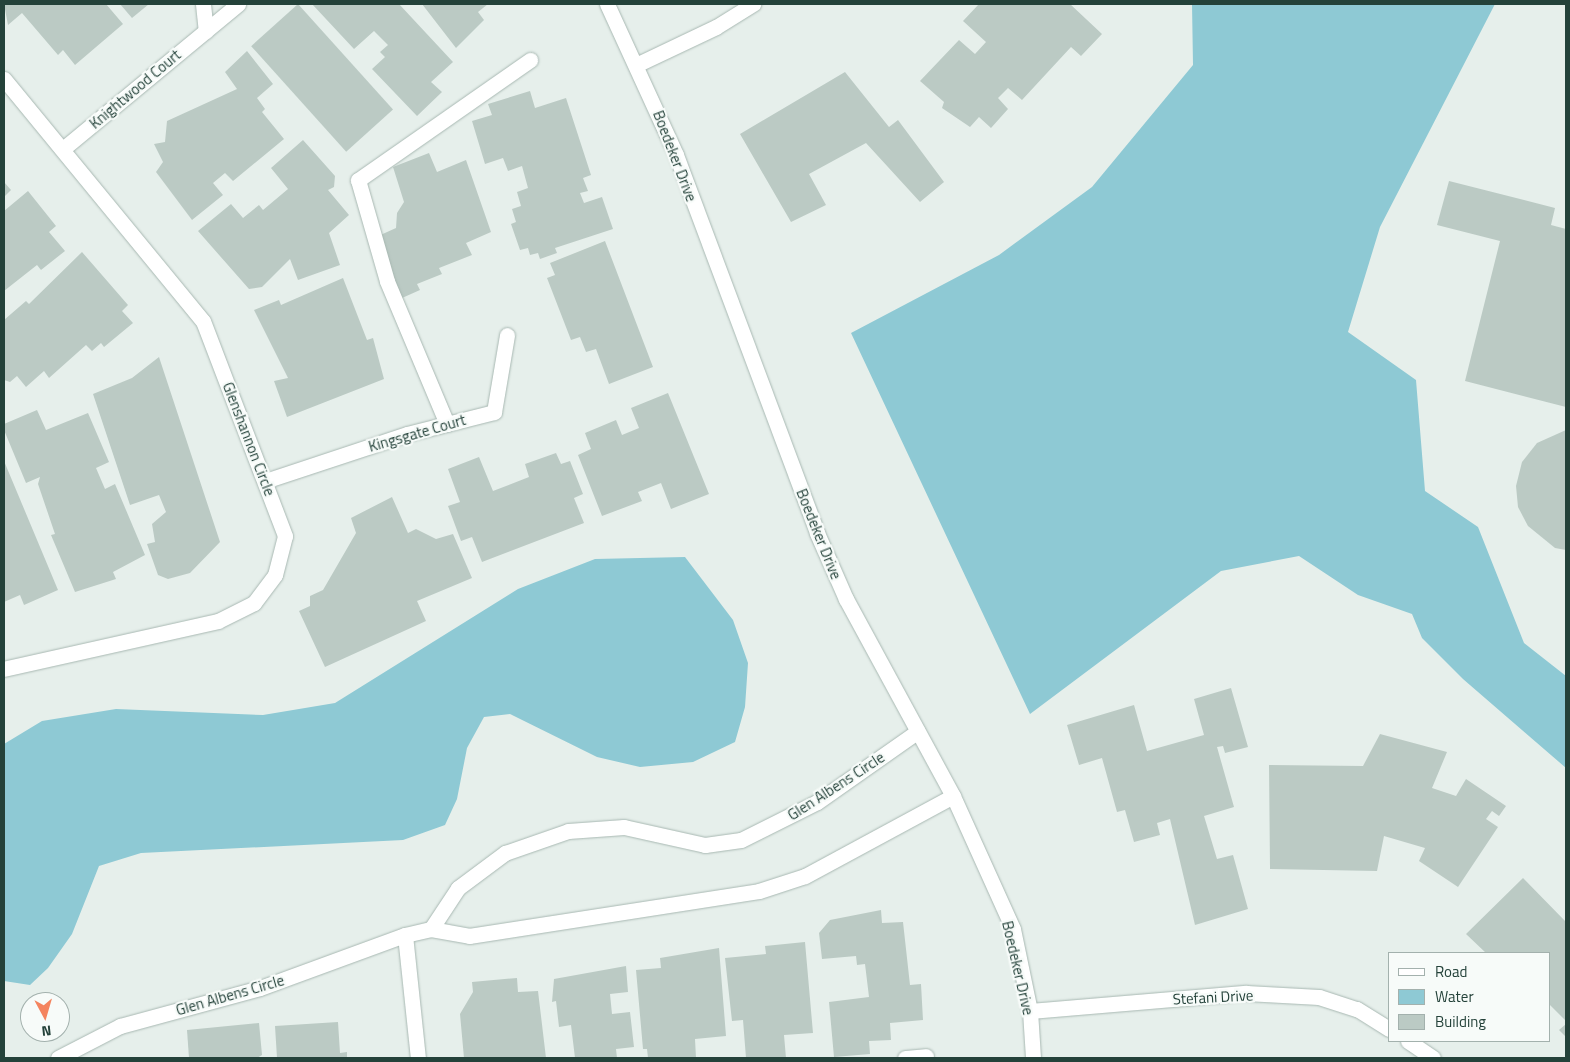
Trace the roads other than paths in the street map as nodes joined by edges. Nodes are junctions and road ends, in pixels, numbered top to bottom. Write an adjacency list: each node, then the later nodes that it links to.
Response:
1 (203, 4): 5 (street)
2 (238, 4): 5 (street, Knightwood Court)
3 (607, 4): 7 (street, Boedeker Drive)
4 (753, 4): 7 (street)
5 (206, 30): 9 (street, Knightwood Court)
6 (530, 60): 11 (street)
7 (638, 64): 14 (street, Boedeker Drive)
8 (4, 80): 9 (street, Glenshannon Circle)
9 (64, 148): 12 (street, Glenshannon Circle)
10 (506, 335): 11 (street, Kingsgate Court)
11 (446, 424): 12 (street, Kingsgate Court)
12 (266, 481): 13 (street, Glenshannon Circle)
13 (4, 669)
14 (918, 731): 15 (street, Boedeker Drive); 16 (street, Glen Albens Circle)
15 (953, 796): 16 (street, Glen Albens Circle); 18 (street, Boedeker Drive)
16 (431, 929): 17 (street, Glen Albens Circle)
17 (405, 935): 22 (street, Glen Albens Circle); 23 (street)
18 (1030, 1011): 19 (street, Stefani Drive); 25 (street, Boedeker Drive)
19 (1388, 1028)
20 (1409, 1042): 26 (street)
21 (926, 1056): 24 (street)
22 (58, 1058)
23 (418, 1058)
24 (905, 1058)
25 (1033, 1058)
26 (1433, 1058)

